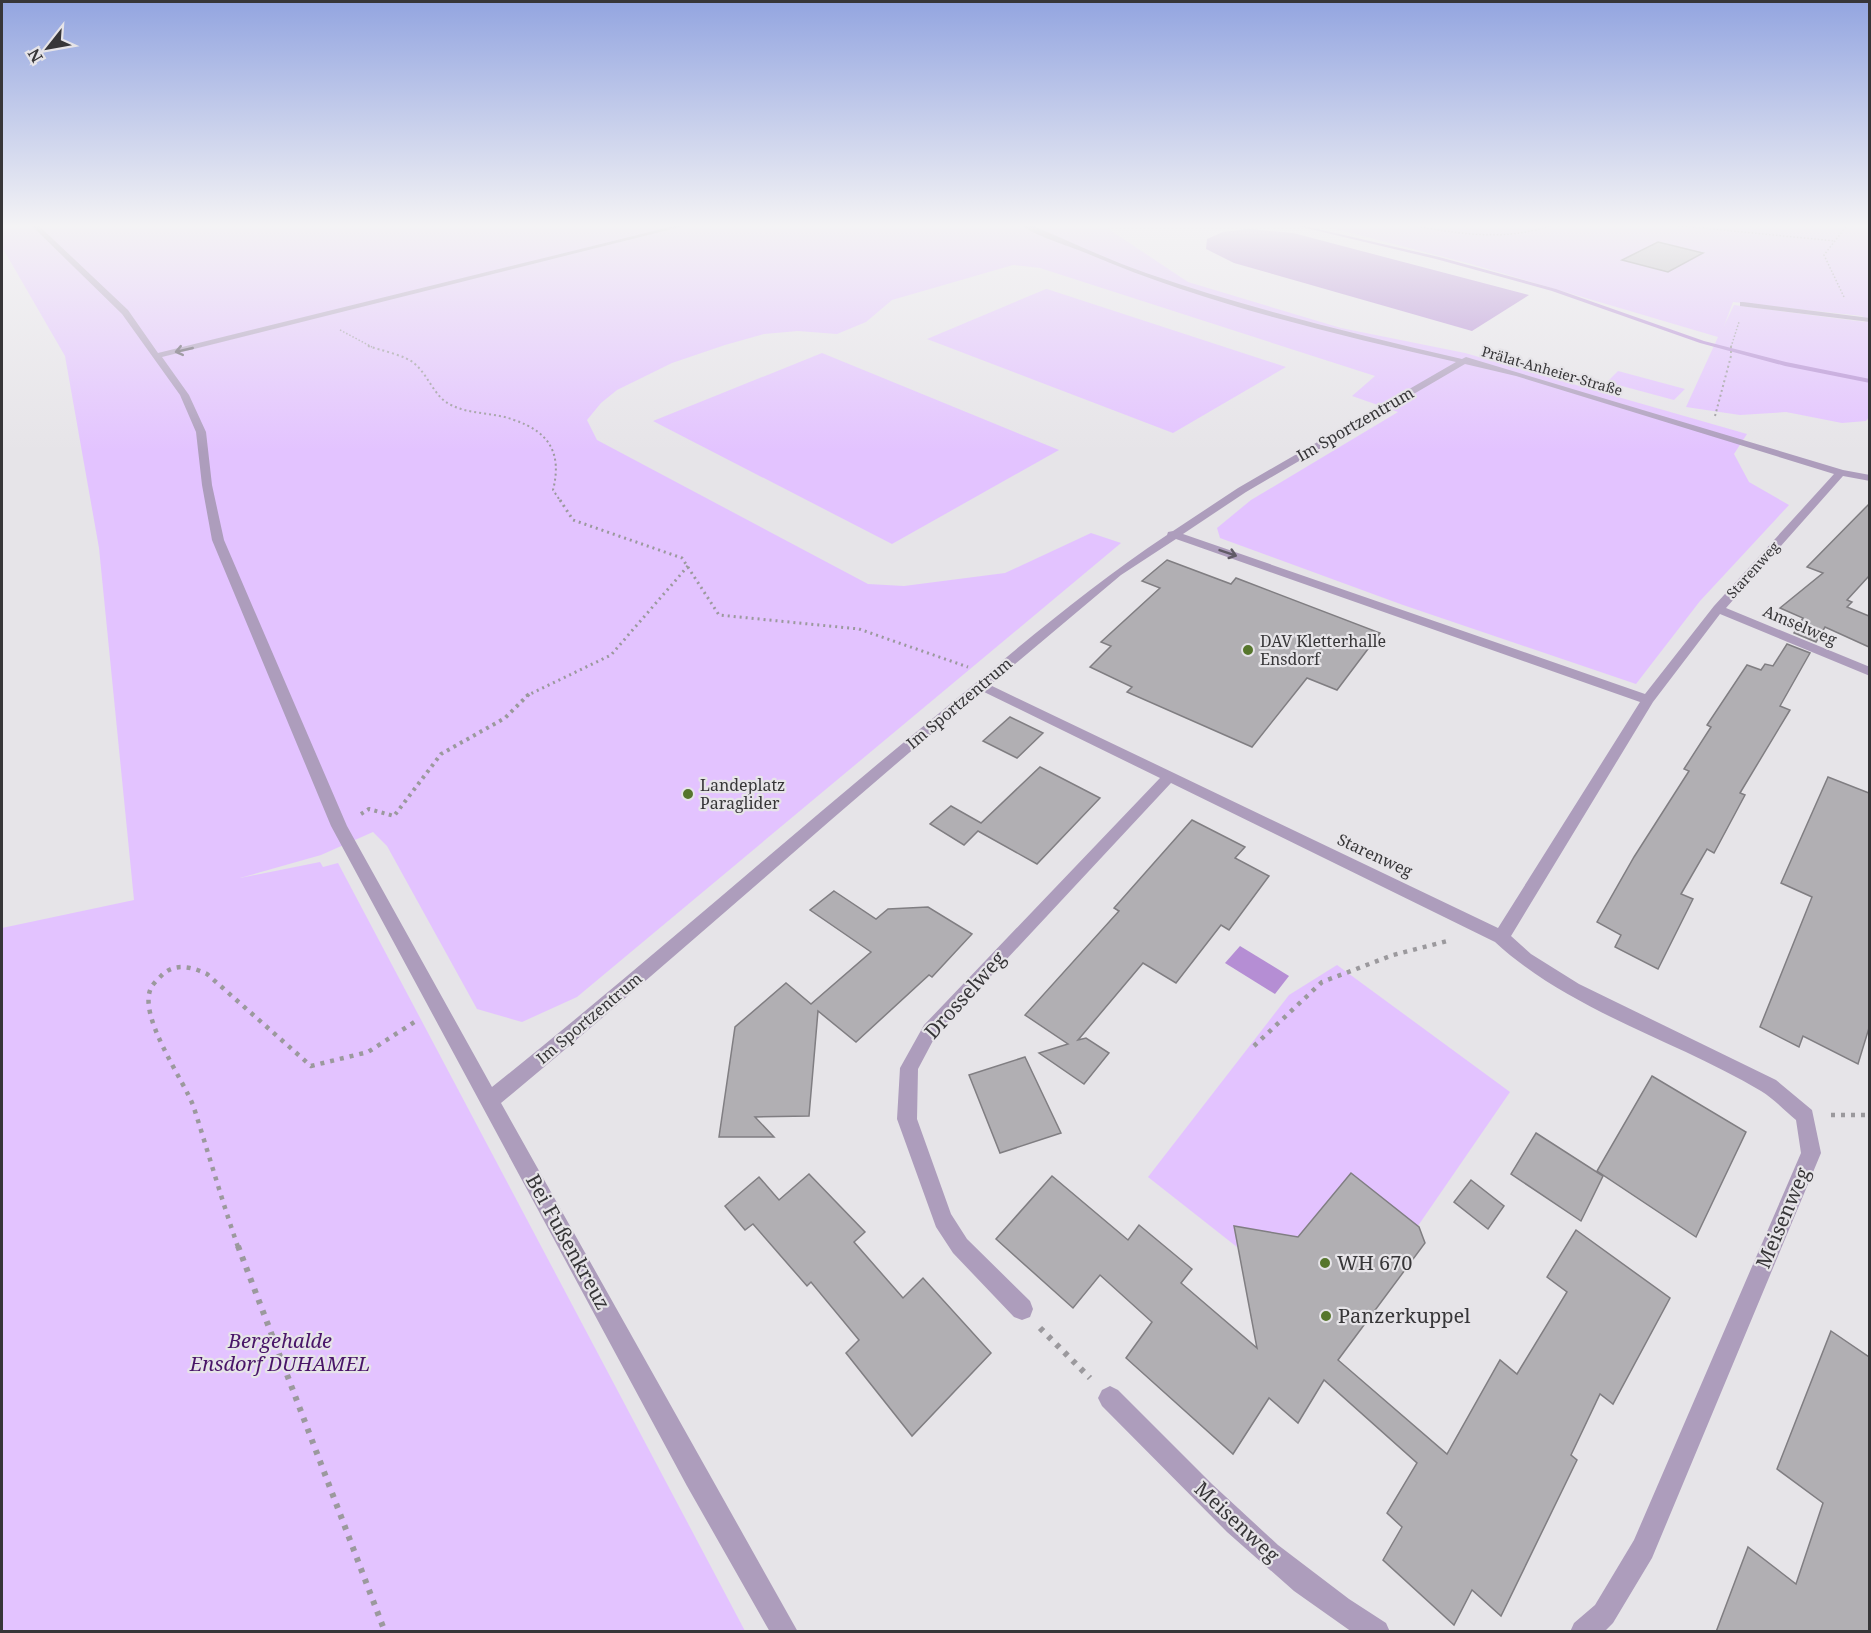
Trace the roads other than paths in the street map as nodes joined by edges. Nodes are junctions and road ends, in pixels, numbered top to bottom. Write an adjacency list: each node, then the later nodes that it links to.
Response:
1 (113, 300): 6 (street, Bei Fußenkreuz)
2 (383, 300): 6 (street, one-way to 6)
3 (1225, 300): 7 (street, Prälat-Anheier-Straße)
4 (1743, 304): 5 (street)
5 (1869, 320)
6 (157, 356): 17 (street, Bei Fußenkreuz)
7 (1466, 360): 8 (street, Prälat-Anheier-Straße); 10 (street, Im Sportzentrum)
8 (1841, 473): 9 (street, Prälat-Anheier-Straße); 11 (street, Starenweg)
9 (1869, 478)
10 (1172, 534): 13 (street, Im Sportzentrum); 14 (street, one-way to 14)
11 (1718, 609): 12 (street, Amselweg); 14 (street, Starenweg)
12 (1869, 672)
13 (988, 681): 15 (street, Starenweg); 17 (street, Im Sportzentrum)
14 (1648, 700): 16 (street, Starenweg)
15 (1169, 777): 16 (street, Starenweg); 18 (street, Drosselweg)
16 (1501, 937): 22 (street, Meisenweg)
17 (490, 1100): 20 (street, Bei Fußenkreuz)
18 (1022, 1309)
19 (1110, 1398): 21 (street, Meisenweg)
20 (785, 1632)
21 (1377, 1632)
22 (1583, 1632)

